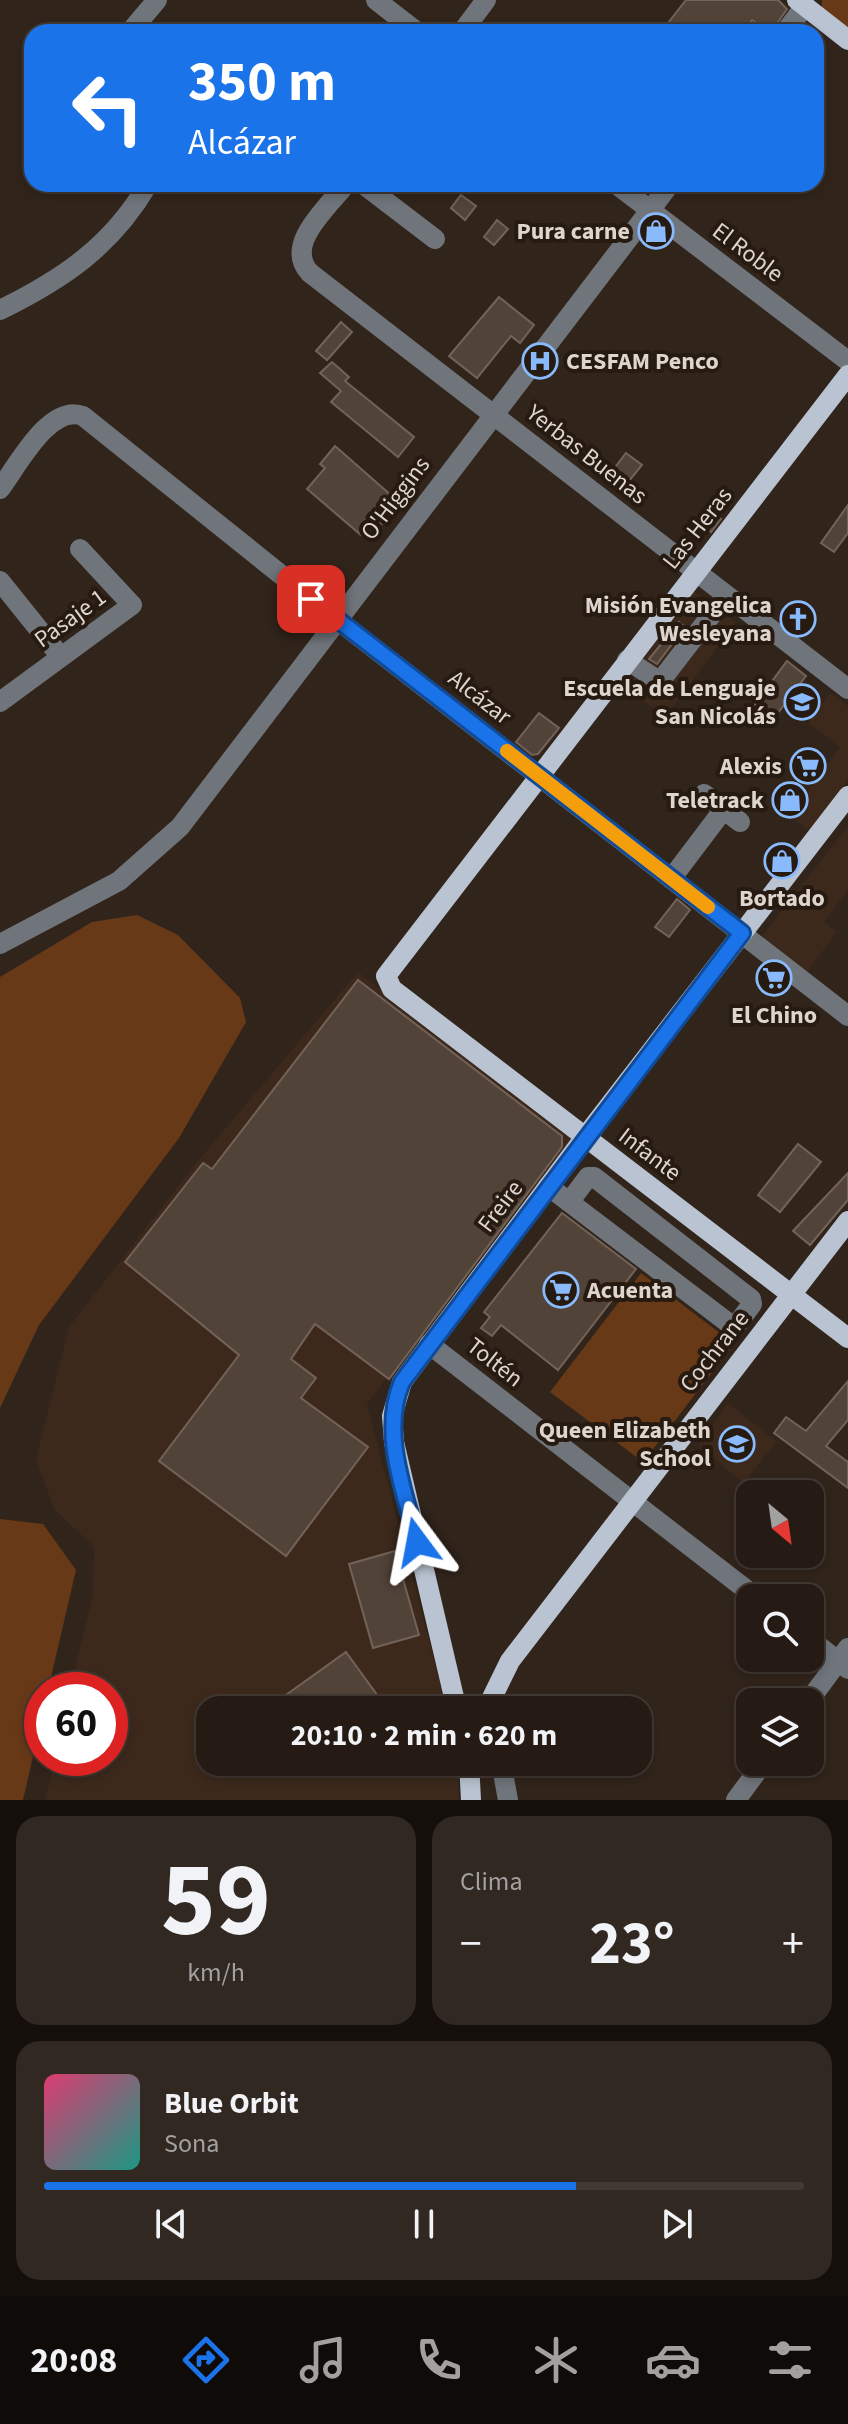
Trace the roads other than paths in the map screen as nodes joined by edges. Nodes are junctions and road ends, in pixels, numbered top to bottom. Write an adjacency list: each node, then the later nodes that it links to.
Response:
1 (157, 0): 5 (street)
2 (376, 0): 6 (street)
3 (486, 0): 7 (street)
4 (803, 2): 8 (street); 9 (main road)
5 (137, 24)
6 (407, 24)
7 (468, 24)
8 (790, 24)
9 (848, 40)
10 (143, 192): 17 (street)
11 (340, 192): 20 (street, Yerbas Buenas)
12 (373, 192): 16 (street)
13 (626, 192): 15 (street, El Roble)
14 (664, 192): 15 (street, O'Higgins)
15 (650, 210): 18 (street, El Roble); 20 (street, O'Higgins)
16 (435, 239)
17 (0, 310)
18 (848, 361)
19 (848, 375): 23 (main road, Las Heras)
20 (492, 414): 23 (street, Yerbas Buenas); 26 (street, O'Higgins)
21 (0, 489): 26 (street, Alcázar)
22 (80, 549): 27 (street, Pasaje 1)
23 (696, 572): 25 (street, Yerbas Buenas); 28 (main road, Las Heras)
24 (0, 581): 27 (street)
25 (726, 596): 28 (street); 29 (street, Yerbas Buenas)
26 (335, 618): 31 (street, Alcázar); 38 (street, O'Higgins)
27 (61, 657): 30 (street, Pasaje 1)
28 (627, 660): 31 (main road, Las Heras)
29 (848, 689)
30 (0, 702)
31 (538, 776): 36 (street, Alcázar); 39 (main road, Las Heras)
32 (704, 794): 34 (street)
33 (848, 796): 37 (main road, Freire)
34 (724, 809): 35 (street); 36 (street)
35 (740, 822)
36 (671, 879): 37 (street, Alcázar)
37 (742, 933): 40 (street, Alcázar); 41 (main road, Freire)
38 (0, 944)
39 (386, 980): 41 (main road, Infante)
40 (846, 1011)
41 (585, 1137): 42 (main road, Freire); 44 (main road, Infante)
42 (552, 1180): 43 (street); 50 (main road, Freire)
43 (574, 1196): 46 (street); 47 (street)
44 (673, 1203): 46 (street); 48 (main road, Infante)
45 (848, 1221): 48 (main road, Cochrane)
46 (656, 1225): 47 (street); 47 (street)
47 (636, 1252)
48 (792, 1294): 49 (main road, Infante); 51 (main road, Cochrane)
49 (848, 1338)
50 (429, 1344): 51 (street, Toltén); 56 (main road, Freire)
51 (631, 1501): 52 (street, Toltén); 57 (main road, Cochrane)
52 (739, 1584)
53 (824, 1647): 54 (street)
54 (845, 1659): 55 (street)
55 (820, 1688)
56 (454, 1696)
57 (493, 1696)
58 (470, 1776): 61 (main road)
59 (504, 1776): 62 (street)
60 (754, 1776): 63 (street)
61 (471, 1800)
62 (508, 1800)
63 (736, 1800)

